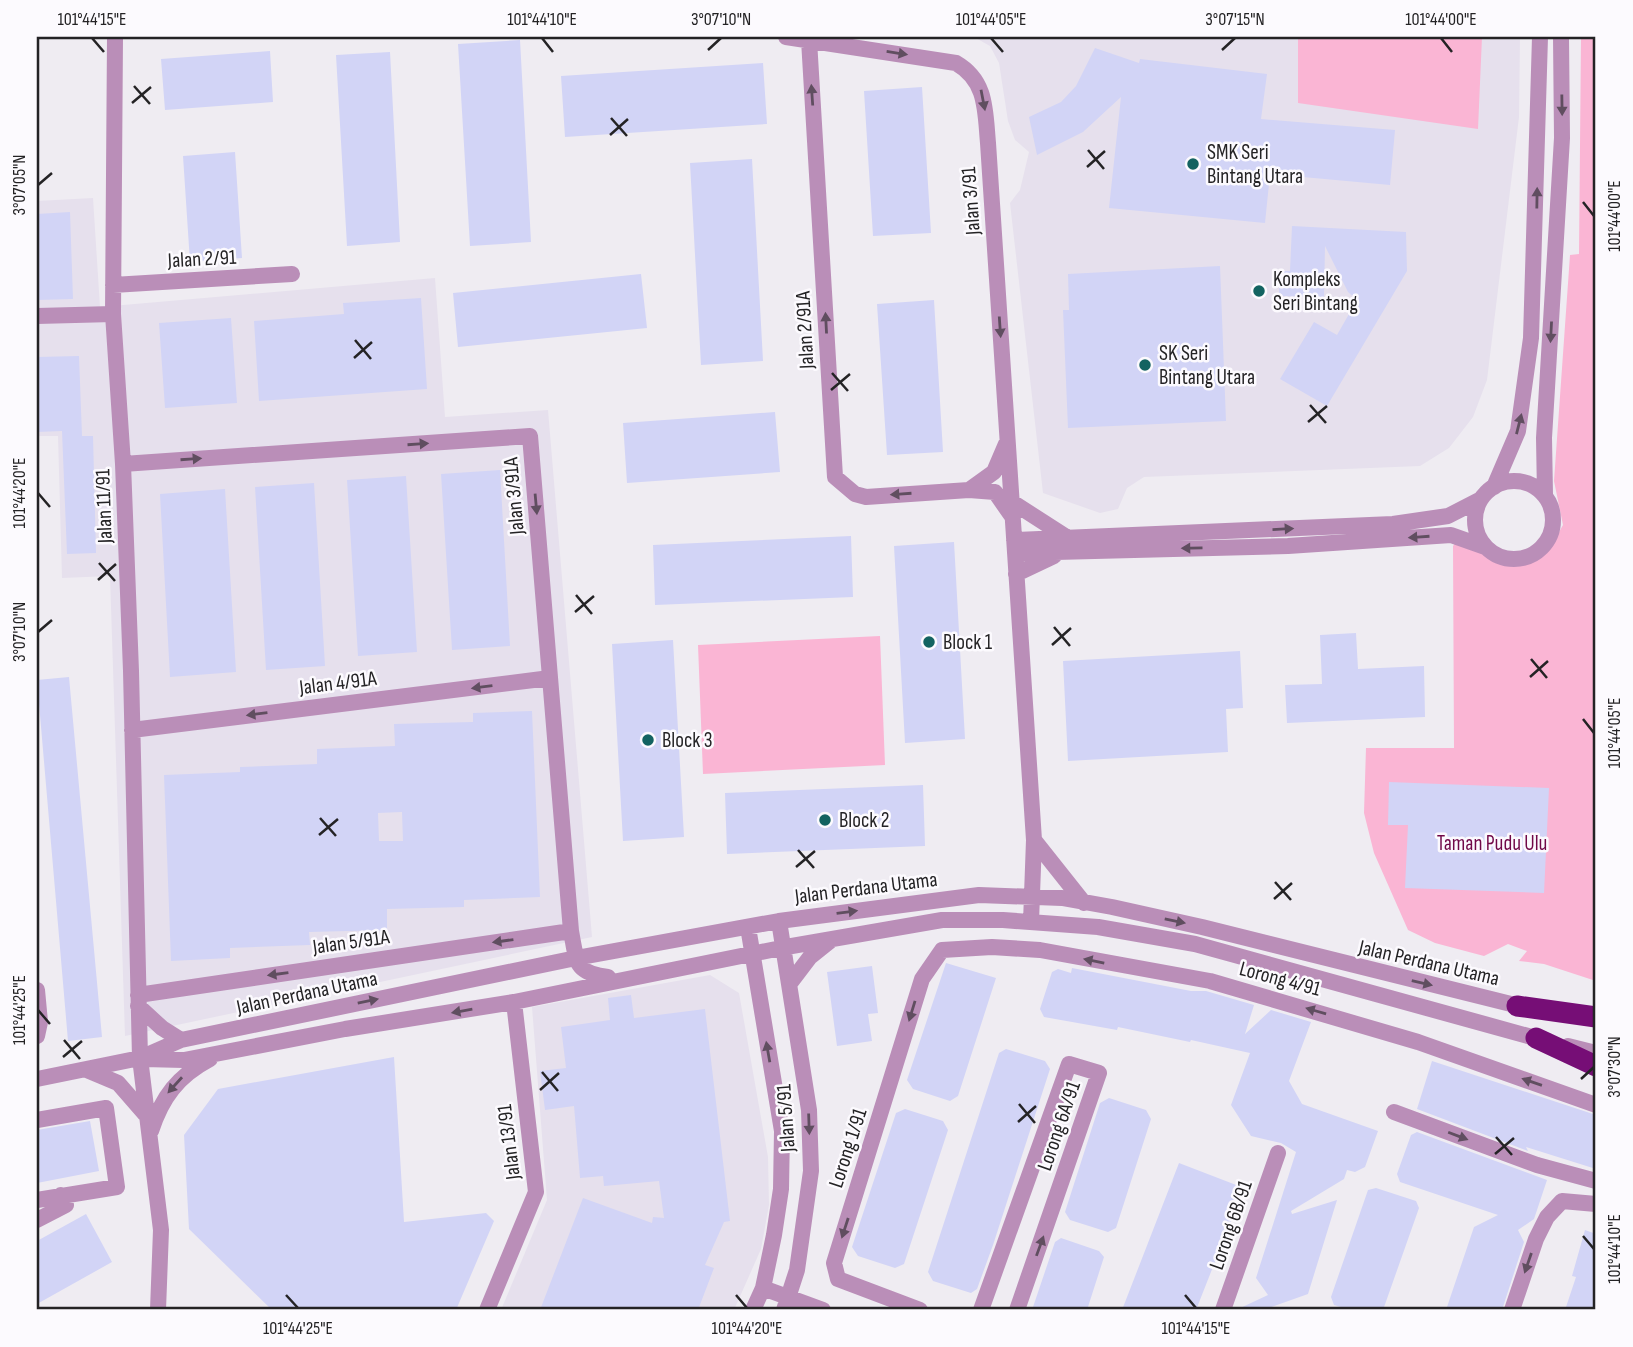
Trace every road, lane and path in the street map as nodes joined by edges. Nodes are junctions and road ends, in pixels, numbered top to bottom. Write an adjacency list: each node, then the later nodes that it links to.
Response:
1 (115, 37): 7 (street, Jalan 11/91)
2 (786, 37): 5 (street, Jalan 3/91)
3 (1540, 37): 12 (street, one-way to 3)
4 (1561, 37): 14 (street, one-way to 14)
5 (809, 40): 10 (street, Jalan 3/91, one-way to 10); 13 (street, Jalan 2/91A, one-way to 5)
6 (292, 274): 7 (street, Jalan 2/91)
7 (113, 285): 8 (street, Jalan 11/91)
8 (113, 314): 9 (street); 11 (street, Jalan 11/91)
9 (37, 316)
10 (1007, 438): 13 (street); 16 (street, Jalan 3/91)
11 (123, 464): 22 (street, Jalan 3/91A, one-way to 22); 23 (street, Jalan 11/91)
12 (1494, 487): 14 (street); 15 (street)
13 (969, 490): 17 (street, Jalan 2/91A)
14 (1545, 495): 20 (street)
15 (1481, 499): 18 (street, one-way to 15); 20 (street)
16 (1012, 502): 17 (street, Jalan 3/91); 18 (street)
17 (1013, 520): 19 (street, Jalan 3/91)
18 (1069, 544): 19 (street); 20 (street, one-way to 18); 21 (street)
19 (1015, 547): 21 (street, Jalan 3/91)
20 (1485, 547)
21 (1016, 574): 24 (street, Jalan 3/91)
22 (550, 678): 23 (street, Jalan 4/91A, one-way to 23); 30 (street, Jalan 3/91A)
23 (132, 730): 41 (street, Jalan 11/91)
24 (1034, 840): 25 (street, Jalan 3/91); 26 (street)
25 (1032, 896): 26 (street, Jalan Perdana Utama); 27 (street, Jalan Perdana Utama, one-way to 25); 28 (street, Jalan 3/91)
26 (1084, 903): 43 (street, Jalan Perdana Utama, one-way to 43)
27 (779, 920): 29 (street, Jalan Perdana Utama); 32 (street, Jalan 5/91)
28 (1031, 922): 31 (street, Jalan Perdana Utama); 47 (street, Jalan Perdana Utama)
29 (748, 927): 34 (street, Jalan 5/91); 35 (street, Jalan Perdana Utama)
30 (571, 931): 35 (street, Jalan 3/91A); 41 (street, Jalan 5/91A, one-way to 41)
31 (832, 939): 32 (street, Jalan Perdana Utama); 38 (street)
32 (786, 947): 34 (street, Jalan Perdana Utama); 38 (street, Jalan 5/91)
33 (942, 950): 55 (street, Lorong 4/91, one-way to 33); 69 (street, Lorong 1/91, one-way to 69)
34 (752, 955): 36 (street, Jalan Perdana Utama); 39 (street, Jalan 5/91)
35 (576, 958): 37 (street); 48 (street, Jalan Perdana Utama, one-way to 35)
36 (720, 961): 37 (street, Jalan Perdana Utama); 39 (street)
37 (625, 979): 42 (street, Jalan Perdana Utama)
38 (791, 982): 66 (street, Jalan 5/91, one-way to 66)
39 (757, 989): 67 (street, Jalan 5/91, one-way to 39)
40 (37, 996): 46 (street)
41 (138, 1000): 48 (street); 51 (street, Jalan 11/91)
42 (514, 1002): 49 (street, Jalan Perdana Utama, one-way to 49); 72 (street, Jalan 13/91)
43 (1517, 1006): 44 (highway); 45 (street, Jalan Perdana Utama)
44 (1596, 1017)
45 (1596, 1028)
46 (37, 1036)
47 (1536, 1038): 50 (street, Jalan Perdana Utama); 52 (highway)
48 (181, 1040): 51 (street, Jalan Perdana Utama)
49 (222, 1053): 51 (street, Jalan Perdana Utama); 59 (street, one-way to 59)
50 (1596, 1053)
51 (140, 1058): 53 (street, Jalan Perdana Utama); 57 (street)
52 (1596, 1066)
53 (86, 1070): 54 (street, Jalan Perdana Utama); 57 (street)
54 (37, 1079)
55 (1596, 1105)
56 (1394, 1112): 61 (street, one-way to 61)
57 (146, 1116): 59 (street)
58 (37, 1120): 62 (street)
59 (150, 1136): 71 (street)
60 (1278, 1153): 76 (street, Lorong 6B/91)
61 (1596, 1181)
62 (61, 1195): 63 (street); 65 (street)
63 (37, 1200)
64 (1596, 1204): 77 (street, one-way to 77)
65 (37, 1220)
66 (797, 1270): 68 (street, Jalan 5/91); 70 (street)
67 (763, 1288): 68 (street); 73 (street, Jalan 5/91)
68 (787, 1304): 70 (street)
69 (909, 1308)
70 (816, 1309)
71 (158, 1310)
72 (486, 1310)
73 (753, 1310)
74 (981, 1310): 75 (street, Lorong 6A/91, one-way to 74)
75 (1017, 1310)
76 (1223, 1310)
77 (1512, 1310)

